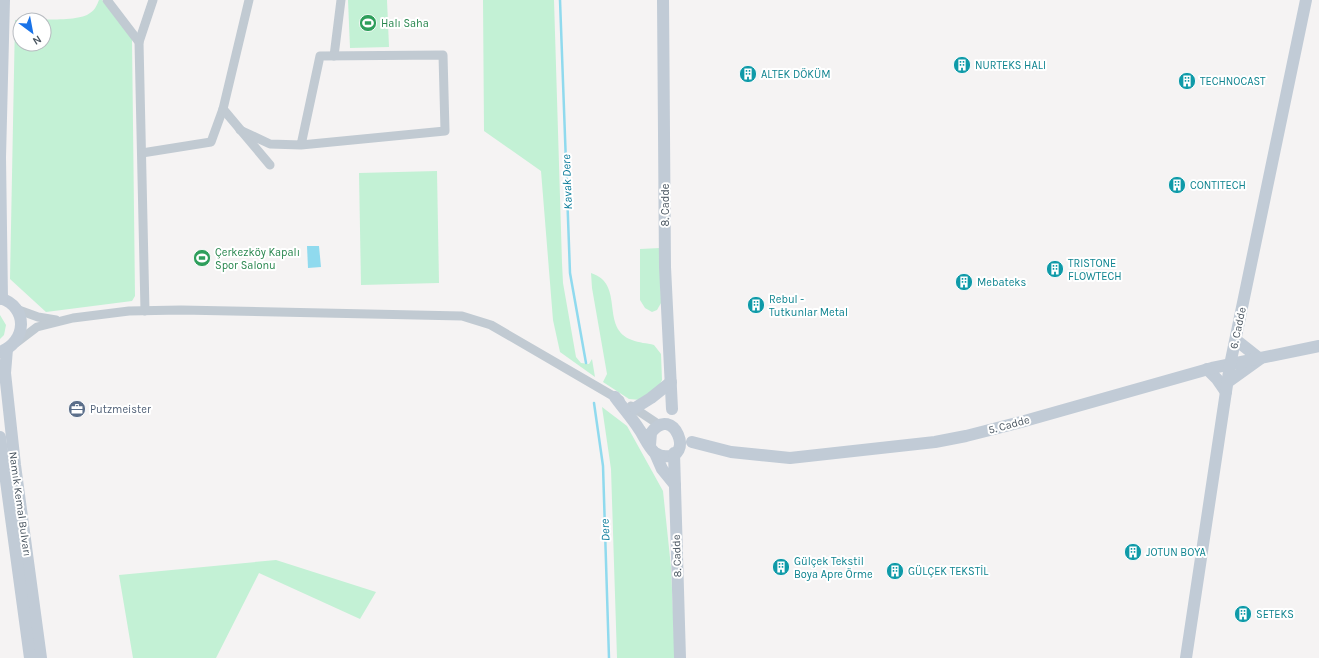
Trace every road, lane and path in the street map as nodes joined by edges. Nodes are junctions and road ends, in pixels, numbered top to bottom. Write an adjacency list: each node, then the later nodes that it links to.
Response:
1 (4, 0): 8 (street)
2 (107, 0): 9 (street)
3 (153, 0): 9 (street)
4 (249, 0): 11 (street)
5 (341, 0): 10 (street)
6 (663, 0): 26 (street, 8. Cadde)
7 (1306, 0): 20 (street, 6. Cadde)
8 (2, 16): 16 (street)
9 (139, 42): 14 (street)
10 (334, 56): 13 (street); 13 (street)
11 (222, 109): 12 (street); 14 (street)
12 (240, 130): 13 (street); 15 (street)
13 (301, 146)
14 (142, 153): 18 (street)
15 (270, 165)
16 (1, 299): 17 (street)
17 (16, 309): 19 (street); 22 (street, Namık Kemal Bulvarı)
18 (145, 311): 19 (street); 28 (street)
19 (62, 321): 22 (street)
20 (1236, 340): 23 (street); 24 (street, 6. Cadde)
21 (1319, 346): 23 (street, 5. Cadde)
22 (7, 348): 40 (street, Namık Kemal Bulvarı)
23 (1260, 359): 24 (street, 5. Cadde); 27 (street)
24 (1230, 365): 25 (street, 5. Cadde); 27 (street, 6. Cadde)
25 (1207, 369): 27 (street); 34 (street, 5. Cadde)
26 (670, 382): 29 (street); 30 (street, 8. Cadde)
27 (1227, 387): 42 (street, 6. Cadde)
28 (615, 397): 29 (street); 35 (street)
29 (635, 408): 31 (street)
30 (672, 409): 31 (street); 32 (street, 8. Cadde)
31 (661, 426): 32 (street); 35 (street)
32 (677, 430): 34 (street); 36 (street)
33 (0, 437): 37 (street, Namık Kemal Bulvarı)
34 (692, 442): 36 (street)
35 (652, 449): 36 (street); 38 (street)
36 (677, 450): 38 (street, 8. Cadde)
37 (3, 485): 39 (street, Namık Kemal Bulvarı)
38 (675, 485): 41 (street, 8. Cadde)
39 (30, 658)
40 (41, 658)
41 (680, 658)
42 (1186, 658)

